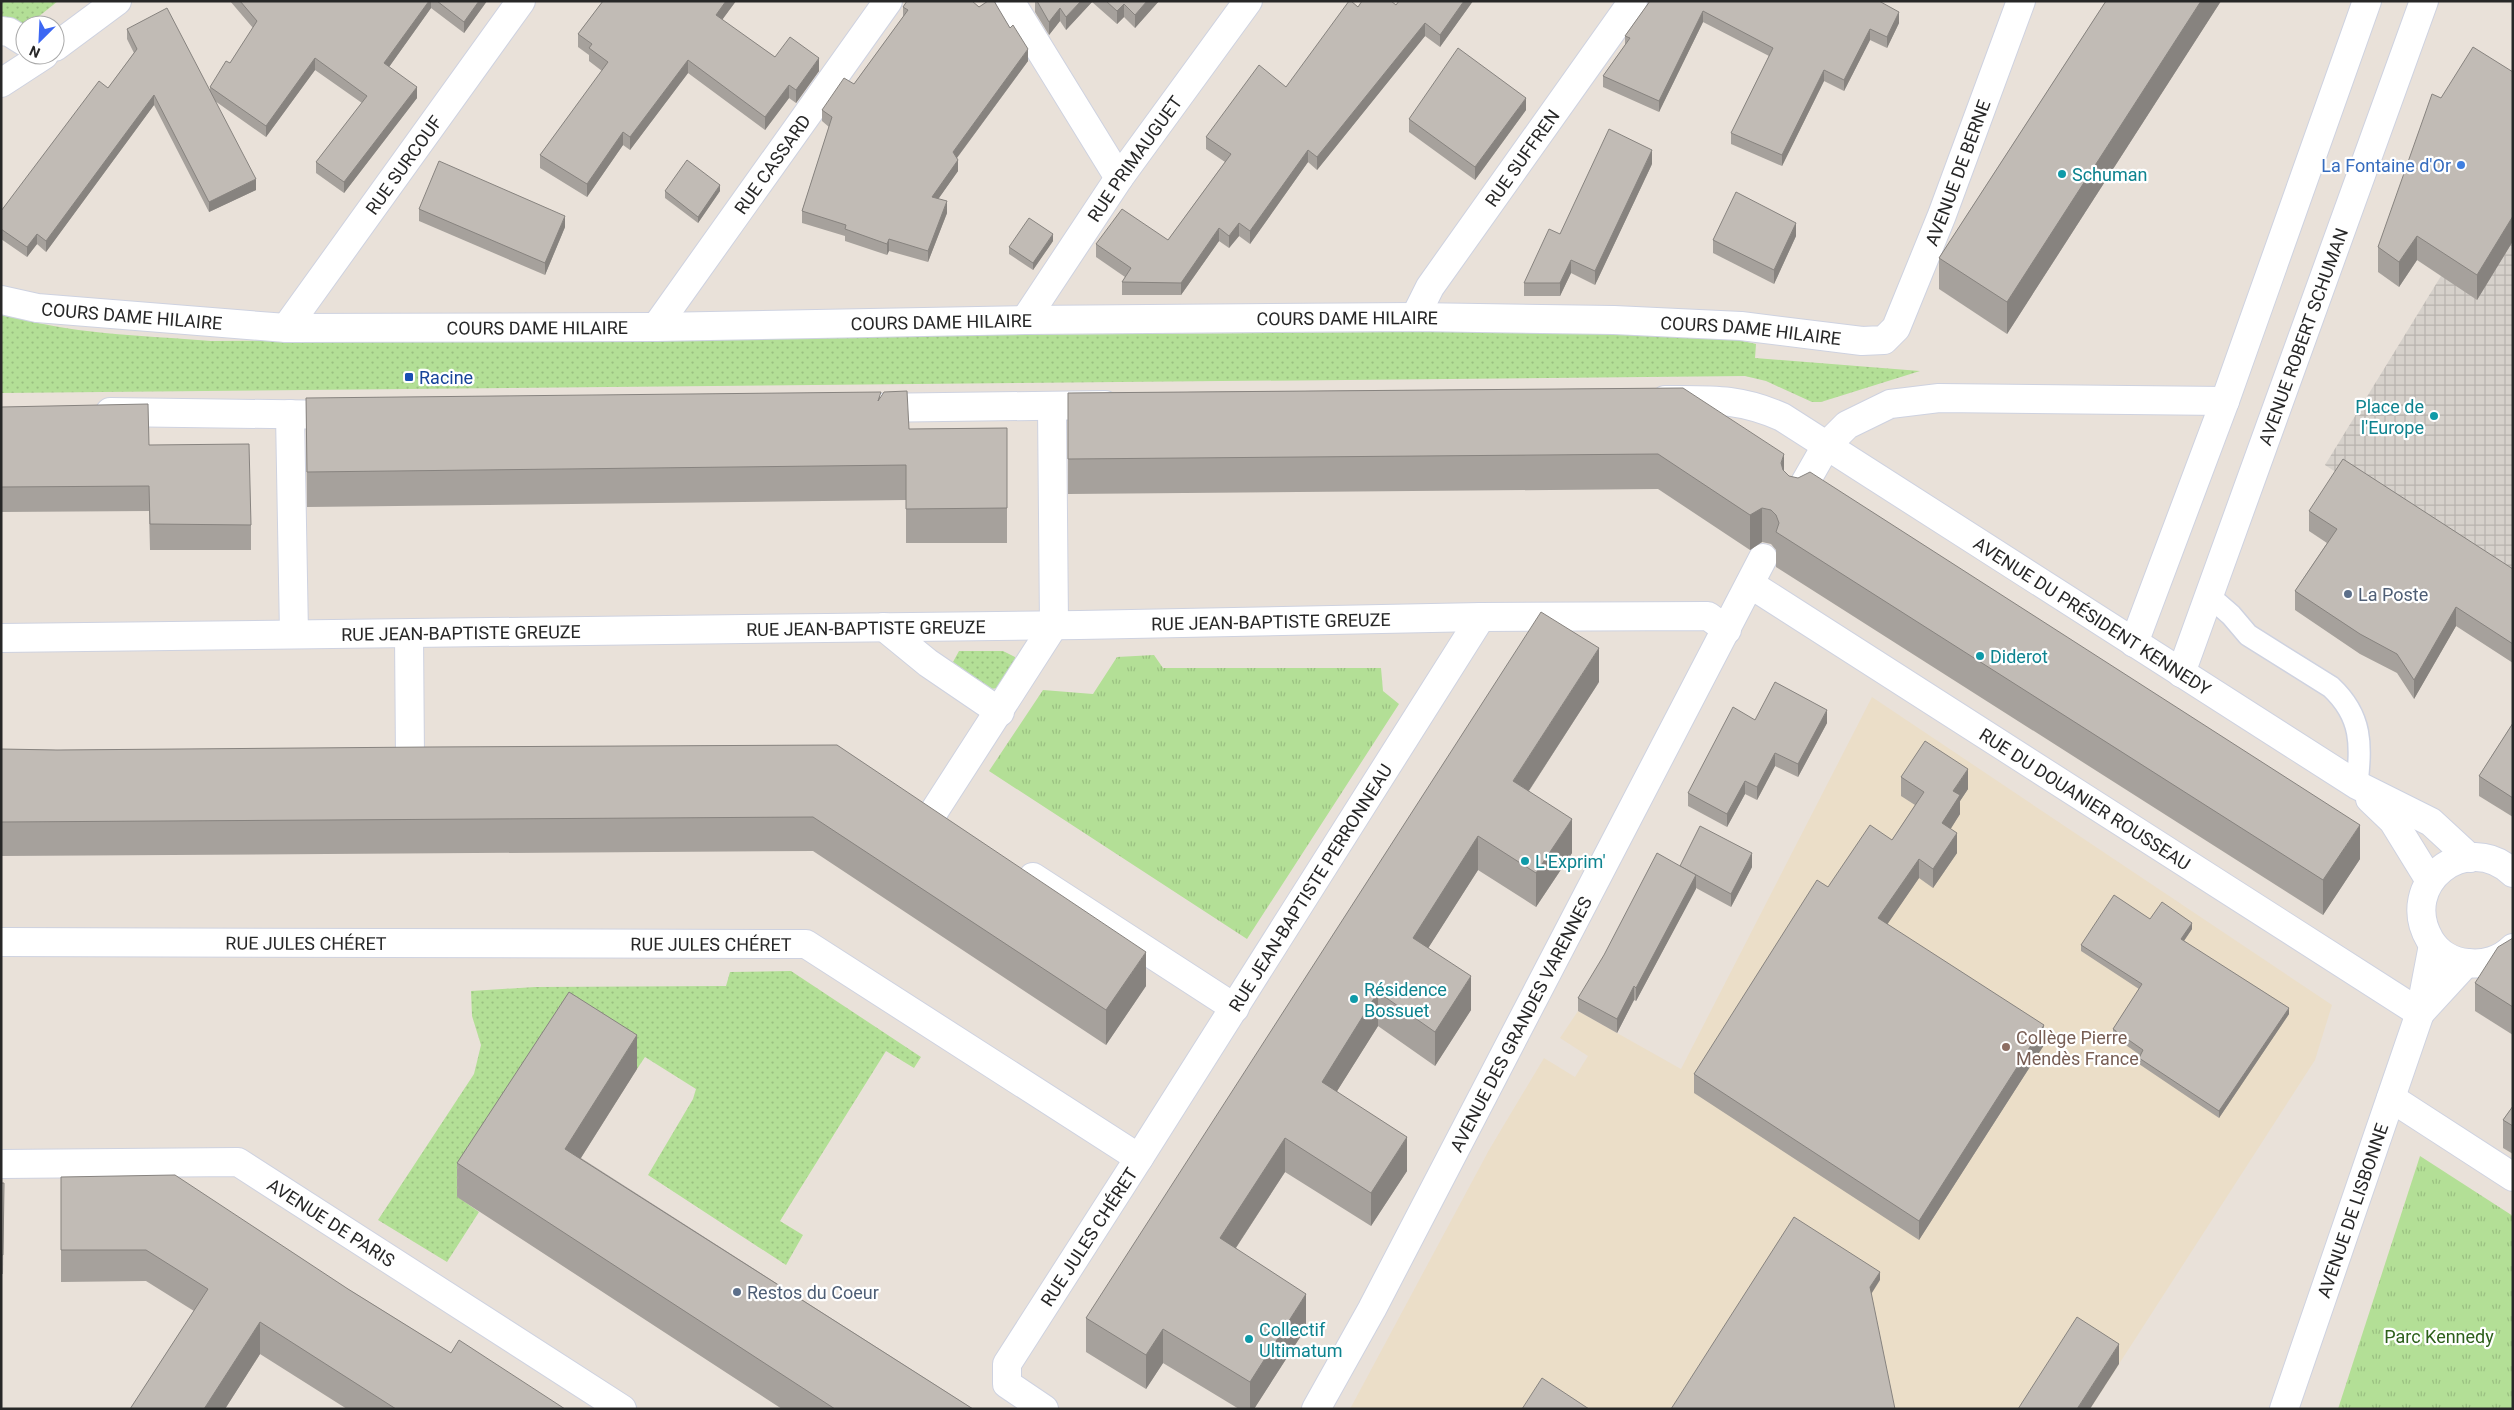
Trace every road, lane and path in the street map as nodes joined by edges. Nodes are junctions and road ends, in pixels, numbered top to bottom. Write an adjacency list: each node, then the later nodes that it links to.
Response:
1 (117, 1): 11 (street)
2 (521, 1): 20 (street, RUE SURCOUF)
3 (888, 1): 19 (street, RUE CASSARD)
4 (1010, 1): 15 (street)
5 (1248, 1): 15 (street, RUE PRIMAUGUET)
6 (1633, 1): 17 (street, RUE SUFFREN)
7 (2021, 1): 21 (street, AVENUE DE BERNE)
8 (2367, 1): 23 (street)
9 (2424, 1): 34 (street, AVENUE ROBERT SCHUMAN)
10 (1, 31): 12 (street)
11 (65, 35)
12 (15, 36)
13 (23, 65): 14 (street)
14 (1, 83)
15 (1120, 178): 18 (street, RUE PRIMAUGUET)
16 (1, 300): 20 (street, COURS DAME HILAIRE)
17 (1415, 317): 18 (street, COURS DAME HILAIRE); 21 (street, COURS DAME HILAIRE)
18 (1025, 320): 19 (street, COURS DAME HILAIRE)
19 (656, 327): 20 (street, COURS DAME HILAIRE)
20 (286, 328)
21 (1884, 340)
22 (1644, 400): 30 (street)
23 (2225, 401): 30 (street); 42 (street)
24 (1131, 405): 25 (street)
25 (1052, 406): 26 (street); 36 (street)
26 (844, 409)
27 (87, 412): 28 (street)
28 (290, 414): 29 (street); 39 (street)
29 (365, 414)
30 (1826, 446): 31 (street); 42 (street, AVENUE DU PRÉSIDENT KENNEDY)
31 (1797, 497)
32 (1763, 558): 33 (street, AVENUE DES GRANDES VARENNES)
33 (1750, 584): 38 (street, AVENUE DES GRANDES VARENNES); 59 (street, RUE DU DOUANIER ROUSSEAU)
34 (2208, 596): 43 (street, AVENUE ROBERT SCHUMAN); 46 (lane)
35 (1481, 617): 36 (street, RUE JEAN-BAPTISTE GREUZE); 38 (street, RUE JEAN-BAPTISTE GREUZE); 58 (street, RUE JEAN-BAPTISTE PERRONNEAU)
36 (1054, 625): 37 (street, RUE JEAN-BAPTISTE GREUZE); 44 (street)
37 (884, 628): 40 (street, RUE JEAN-BAPTISTE GREUZE); 44 (street)
38 (1727, 630): 66 (street, AVENUE DES GRANDES VARENNES)
39 (294, 634): 40 (street, RUE JEAN-BAPTISTE GREUZE); 41 (street, RUE JEAN-BAPTISTE GREUZE)
40 (409, 634): 45 (street)
41 (1, 638)
42 (2134, 644): 43 (street, AVENUE DU PRÉSIDENT KENNEDY)
43 (2181, 673): 46 (street, AVENUE DU PRÉSIDENT KENNEDY)
44 (1000, 712): 48 (street)
45 (439, 760)
46 (2357, 785): 50 (street, AVENUE DU PRÉSIDENT KENNEDY); 53 (street, AVENUE DU PRÉSIDENT KENNEDY)
47 (909, 796): 48 (street)
48 (933, 813): 49 (street)
49 (958, 829)
50 (2470, 858): 52 (street); 53 (street)
51 (1015, 866): 58 (street)
52 (2513, 873)
53 (2430, 881): 55 (street)
54 (1, 942): 61 (street, RUE JULES CHÉRET)
55 (2433, 945): 57 (street); 59 (street, AVENUE DE LISBONNE)
56 (2513, 948): 57 (street)
57 (2466, 963): 59 (street, AVENUE DE LISBONNE)
58 (1235, 1008): 61 (street, RUE JEAN-BAPTISTE PERRONNEAU)
59 (2420, 1013): 60 (street, AVENUE DE LISBONNE)
60 (2391, 1098): 63 (street); 67 (street, AVENUE DE LISBONNE)
61 (1140, 1158): 65 (street, RUE JULES CHÉRET)
62 (1, 1164): 64 (street, AVENUE DE PARIS)
63 (2513, 1177)
64 (622, 1409)
65 (1044, 1409)
66 (1316, 1409)
67 (2284, 1409)

